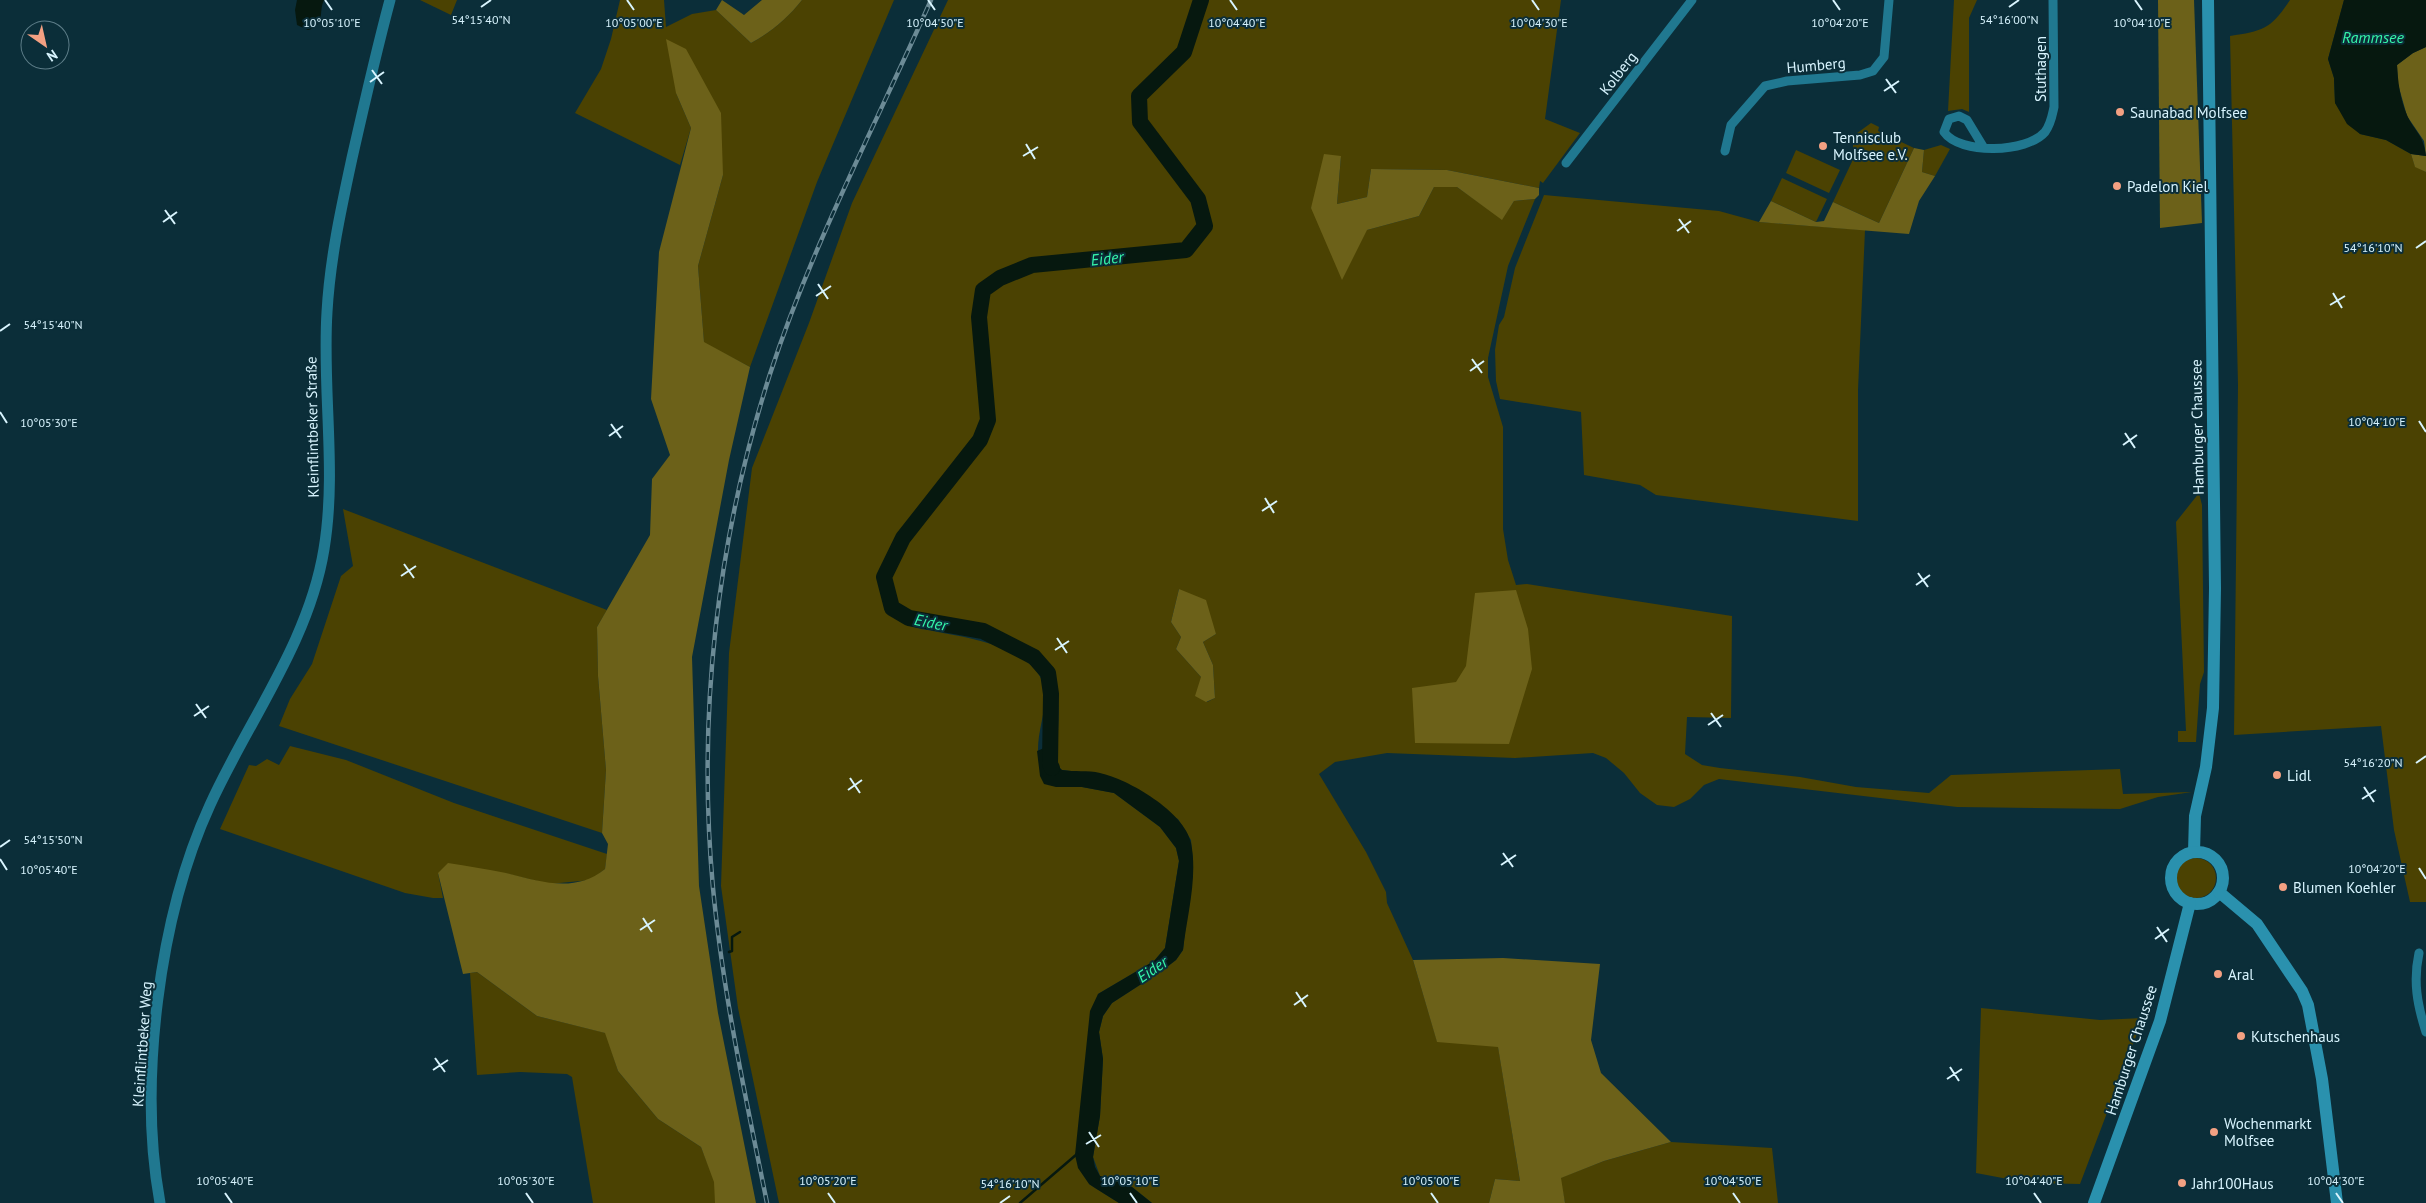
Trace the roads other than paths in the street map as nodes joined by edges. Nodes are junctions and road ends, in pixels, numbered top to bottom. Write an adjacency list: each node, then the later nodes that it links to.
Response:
1 (390, 0): 9 (street, Kleinflintbeker Straße)
2 (1692, 0): 8 (street, Kolberg)
3 (1889, 0): 7 (street, Humberg)
4 (2053, 0): 6 (street, Stuthagen)
5 (2208, 0): 10 (main road, Hamburger Chaussee)
6 (1984, 148): 6 (street, Stuthagen)
7 (1725, 151)
8 (1566, 163)
9 (199, 832): 15 (street, Kleinflintbeker Weg)
10 (2194, 852): 11 (main road); 12 (main road)
11 (2219, 892): 12 (main road); 17 (main road)
12 (2190, 903): 16 (main road, Hamburger Chaussee)
13 (2419, 953): 14 (street)
14 (2425, 1027)
15 (160, 1203)
16 (2094, 1203)
17 (2337, 1203)

